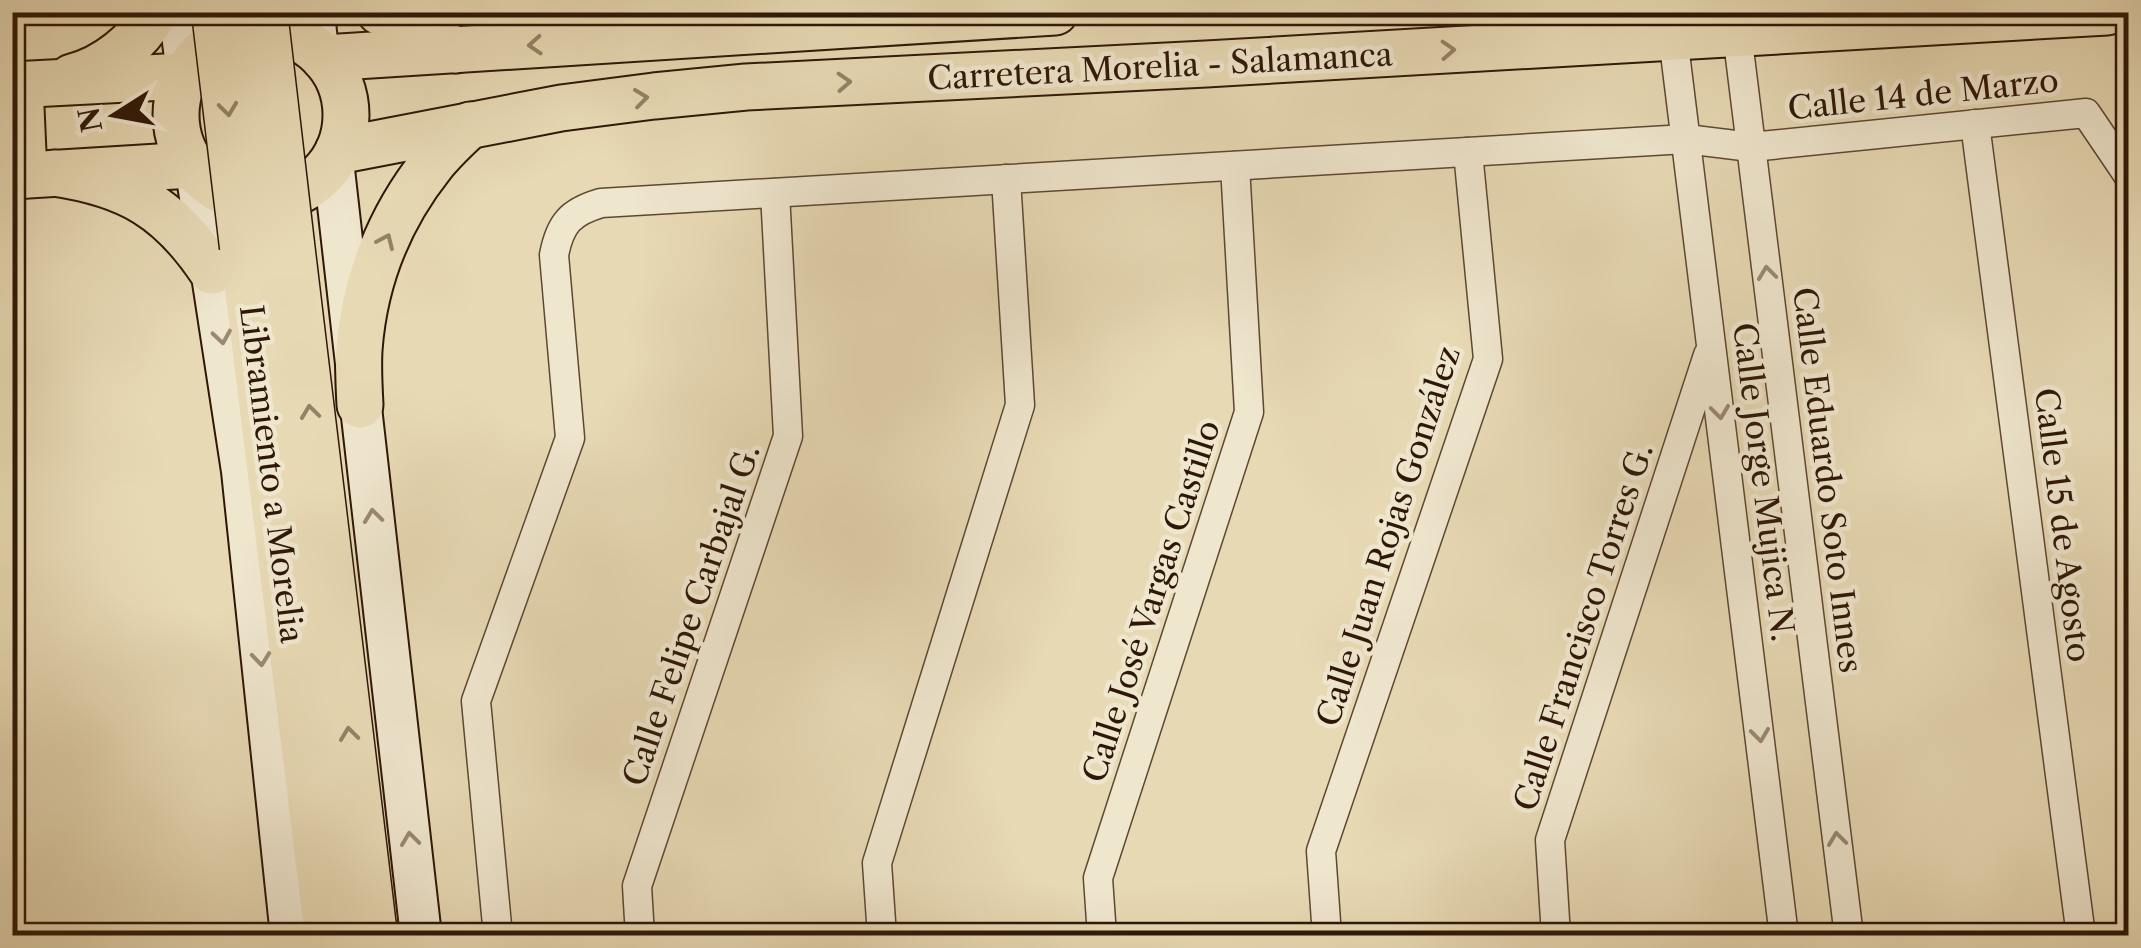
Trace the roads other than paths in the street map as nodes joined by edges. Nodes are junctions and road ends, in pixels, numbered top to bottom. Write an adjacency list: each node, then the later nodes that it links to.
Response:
1 (155, 12): 13 (main road)
2 (179, 12): 12 (main road)
3 (216, 12): 26 (highway, Libramiento a Morelia, one-way to 26, bridge)
4 (263, 12): 26 (highway, Libramiento a Morelia, bridge)
5 (380, 12): 11 (main road)
6 (1055, 12): 8 (main road, Carretera Morelia - Salamanca)
7 (2107, 12): 9 (main road, Carretera Morelia - Salamanca)
8 (935, 16): 11 (main road, Carretera Morelia - Salamanca, one-way to 11)
9 (1703, 28): 15 (main road, Carretera Morelia - Salamanca, one-way to 9); 16 (street, Calle Jorge Mujica N.); 17 (street, Calle Eduardo Soto Innes)
10 (319, 41): 11 (main road, Carretera Morelia - Salamanca); 12 (main road); 19 (main road)
11 (458, 51)
12 (186, 74): 13 (main road); 21 (main road)
13 (28, 84): 22 (main road)
14 (1975, 124): 17 (street, Calle 14 de Marzo); 23 (street, Calle 14 de Marzo); 41 (street, Calle 15 de Agosto)
15 (470, 125): 19 (main road, Carretera Morelia - Salamanca); 28 (main road, one-way to 15)
16 (1686, 139): 17 (street, Calle 14 de Marzo); 18 (street, Calle 14 de Marzo); 27 (street, Calle Jorge Mujica N.)
17 (1751, 147): 40 (street, Calle Eduardo Soto Innes, one-way to 17)
18 (1468, 152): 20 (street, Calle 14 de Marzo); 37 (street, Calle Juan Rojas González)
19 (335, 156): 21 (main road); 28 (main road)
20 (1235, 166): 24 (street, Calle 14 de Marzo); 36 (street, Calle José Vargas Castillo)
21 (194, 168): 22 (main road); 26 (main road)
22 (30, 175): 26 (main road)
23 (2128, 175)
24 (1006, 179): 25 (street, Calle 14 de Marzo); 35 (street)
25 (775, 193): 33 (street, Calle 14 de Marzo); 34 (street, Calle Felipe Carbajal G.)
26 (249, 254): 29 (main road, one-way to 29); 30 (highway, Libramiento a Morelia); 31 (highway, Libramiento a Morelia, one-way to 26)
27 (1711, 344): 38 (street, Calle Francisco Torres G.); 39 (street, Calle Jorge Mujica N., one-way to 39)
28 (360, 405): 32 (main road, one-way to 28)
29 (291, 936)
30 (329, 936)
31 (373, 936)
32 (421, 936)
33 (498, 936)
34 (640, 936)
35 (882, 936)
36 (1102, 936)
37 (1327, 936)
38 (1556, 936)
39 (1784, 936)
40 (1849, 936)
41 (2081, 936)

